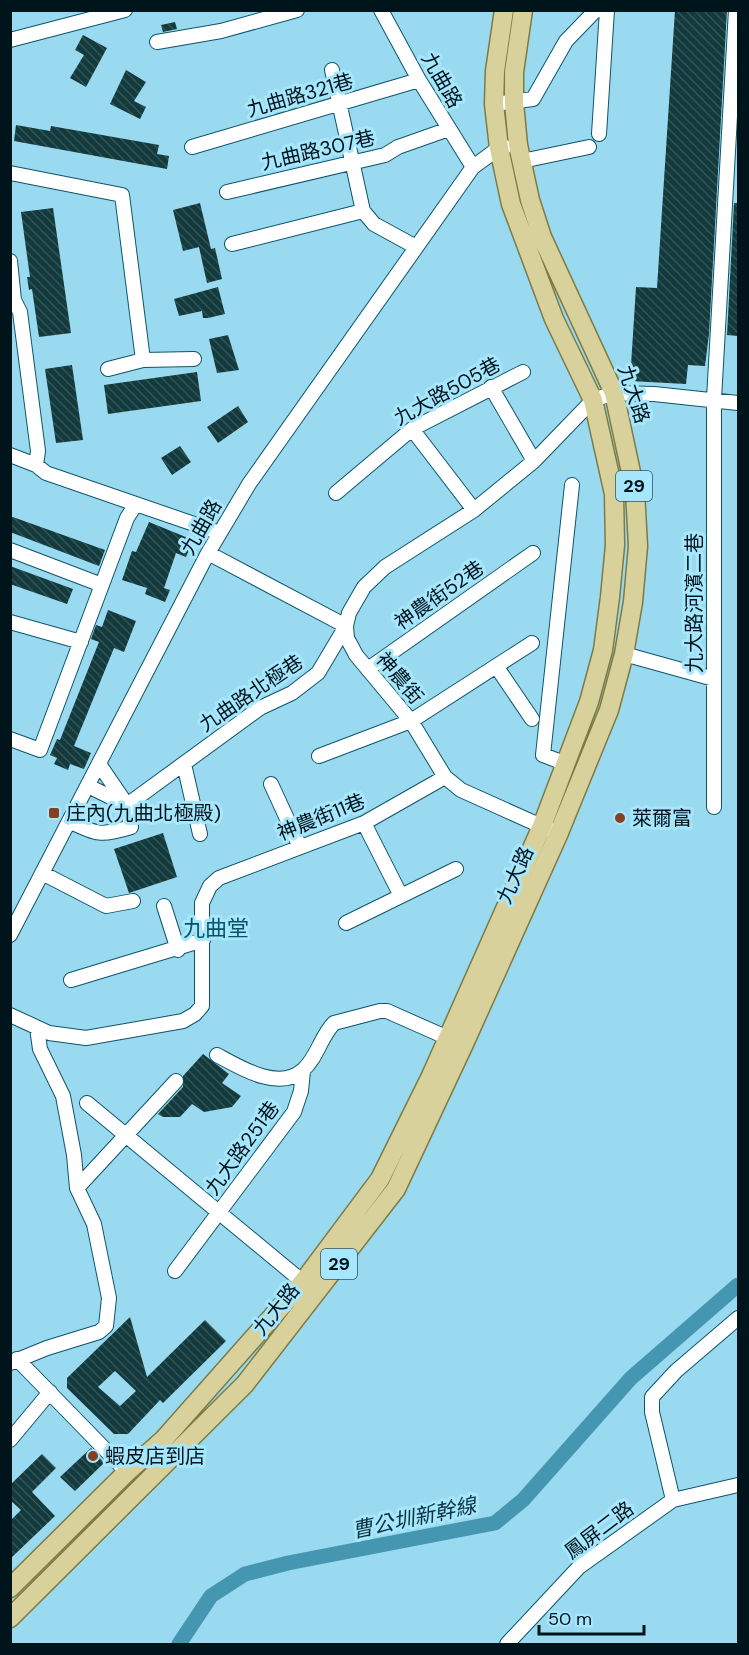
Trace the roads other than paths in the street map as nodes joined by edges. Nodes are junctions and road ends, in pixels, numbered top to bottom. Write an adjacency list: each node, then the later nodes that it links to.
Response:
1 (125, 10): 9 (street)
2 (297, 10): 10 (street)
3 (381, 10): 12 (street, 九曲路)
4 (504, 10): 15 (main road, 九大路 / 29)
5 (523, 10): 14 (main road, 九大路 / 29)
6 (596, 10): 14 (street)
7 (607, 10): 17 (street)
8 (736, 10): 37 (street, 九大路河濱二巷)
9 (10, 40)
10 (157, 42)
11 (332, 70): 13 (street)
12 (419, 80): 13 (street, 九曲路321巷); 16 (street, 九曲路)
13 (341, 103): 18 (street, 九曲路321巷); 22 (street)
14 (514, 103): 15 (street); 21 (main road, 九大路 / 29)
15 (494, 105): 20 (main road, 九大路 / 29)
16 (449, 129): 22 (street, 九曲路307巷); 23 (street, 九曲路)
17 (599, 134)
18 (192, 147)
19 (588, 147): 21 (street, 九曲路)
20 (499, 148): 21 (street, 九曲路); 23 (street, 九曲路); 38 (main road, 九大路 / 29)
21 (520, 153): 36 (main road, 九大路 / 29)
22 (353, 162): 25 (street, 九曲路307巷); 26 (street)
23 (472, 167): 28 (street, 九曲路)
24 (10, 173): 32 (street)
25 (227, 192)
26 (363, 211): 27 (street); 28 (street)
27 (232, 244)
28 (416, 247): 48 (street, 九曲路)
29 (10, 261): 30 (street)
30 (12, 300): 43 (street)
31 (194, 359): 32 (street)
32 (143, 360): 33 (street)
33 (108, 369)
34 (523, 372): 35 (street, 九大路505巷)
35 (491, 387): 40 (street, 九大路505巷); 42 (street)
36 (614, 393): 37 (street); 38 (street); 57 (main road, 九大路 / 29)
37 (714, 399): 39 (street); 60 (street, 九大路河濱二巷)
38 (593, 400): 42 (street, 九曲路北極巷); 65 (main road, 九大路 / 29)
39 (738, 403)
40 (412, 429): 45 (street, 九大路505巷); 47 (street)
41 (10, 455): 43 (street)
42 (534, 461): 47 (street, 九曲路北極巷)
43 (36, 465): 46 (street)
44 (572, 485): 65 (street)
45 (336, 493)
46 (136, 504): 48 (street); 52 (street)
47 (474, 510): 54 (street, 九曲路北極巷)
48 (220, 533): 50 (street, 九曲路)
49 (10, 550): 52 (street)
50 (208, 552): 54 (street); 67 (street, 九曲路)
51 (533, 552): 59 (street, 神農街52巷)
52 (102, 585): 55 (street)
53 (10, 622): 55 (street)
54 (346, 626): 59 (street, 神農街); 66 (street, 九曲路北極巷)
55 (81, 642): 63 (street)
56 (532, 643): 58 (street)
57 (624, 654): 60 (street); 75 (main road, 九大路 / 29)
58 (496, 666): 61 (street); 62 (street)
59 (368, 669): 62 (street, 神農街)
60 (714, 679): 72 (street, 九大路河濱二巷)
61 (532, 719)
62 (411, 721): 64 (street); 68 (street, 神農街)
63 (10, 739)
64 (319, 756)
65 (564, 763): 75 (main road, 九大路 / 29)
66 (184, 764): 71 (street, 九曲路北極巷); 76 (street)
67 (99, 765): 70 (street, 九曲路); 71 (street)
68 (444, 777): 74 (street, 神農街11巷); 75 (street, 神農街)
69 (271, 784): 77 (street)
70 (88, 786): 71 (street); 73 (street, 九曲路)
71 (127, 804): 73 (street)
72 (714, 807)
73 (69, 821): 79 (street, 九曲路)
74 (364, 822): 77 (street, 神農街11巷); 80 (street)
75 (550, 830): 90 (main road, 九大路 / 29); 108 (main road, 九大路 / 29)
76 (200, 834)
77 (300, 847): 85 (street, 神農街11巷)
78 (456, 869): 80 (street)
79 (42, 873): 81 (street); 84 (street, 九曲路)
80 (401, 896): 83 (street)
81 (133, 901)
82 (164, 906): 86 (street)
83 (345, 923)
84 (10, 935)
85 (203, 940): 86 (street); 89 (street)
86 (178, 950): 87 (street)
87 (71, 980)
88 (10, 1014): 89 (street)
89 (37, 1028): 96 (street)
90 (448, 1038): 92 (street); 99 (main road, 九大路 / 29)
91 (217, 1055): 92 (street)
92 (303, 1071): 97 (street, 九大路251巷)
93 (176, 1081): 95 (street)
94 (87, 1103): 95 (street, 九大路251巷)
95 (125, 1135): 96 (street); 97 (street, 九大路251巷)
96 (77, 1188): 101 (street)
97 (219, 1213): 98 (street, 九大路251巷); 99 (street, 九大路251巷)
98 (175, 1271)
99 (303, 1282): 104 (main road, 九大路 / 29)
100 (738, 1318): 106 (street)
101 (14, 1361): 102 (street)
102 (50, 1392): 103 (street); 104 (street)
103 (10, 1440)
104 (127, 1472): 107 (main road, 九大路 / 29)
105 (738, 1485): 106 (street, 鳳屏二路)
106 (673, 1500): 109 (street, 鳳屏二路)
107 (10, 1588)
108 (10, 1618)
109 (507, 1644)

